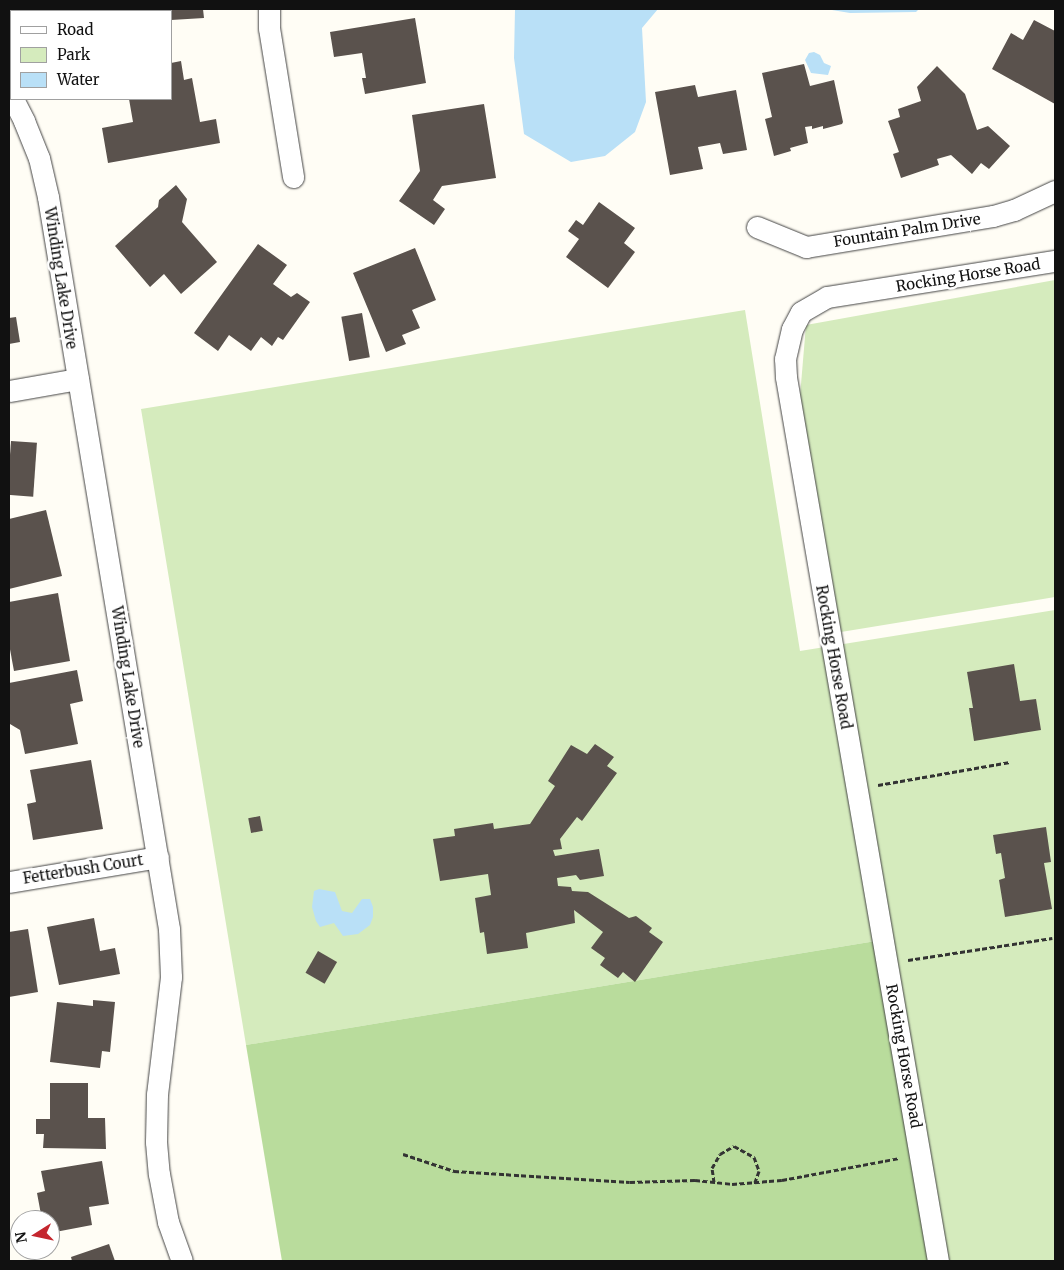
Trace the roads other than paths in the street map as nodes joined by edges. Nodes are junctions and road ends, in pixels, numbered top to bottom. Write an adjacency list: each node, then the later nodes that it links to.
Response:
1 (269, 9): 3 (street)
2 (13, 100): 7 (street, Winding Lake Drive)
3 (293, 177)
4 (1055, 191): 5 (street, Fountain Palm Drive)
5 (757, 227)
6 (1055, 260): 12 (street, Rocking Horse Road)
7 (78, 379): 8 (street); 9 (street, Winding Lake Drive)
8 (9, 391)
9 (158, 857): 10 (street, Fetterbush Court); 11 (street, Winding Lake Drive)
10 (9, 882)
11 (182, 1261)
12 (938, 1261)

